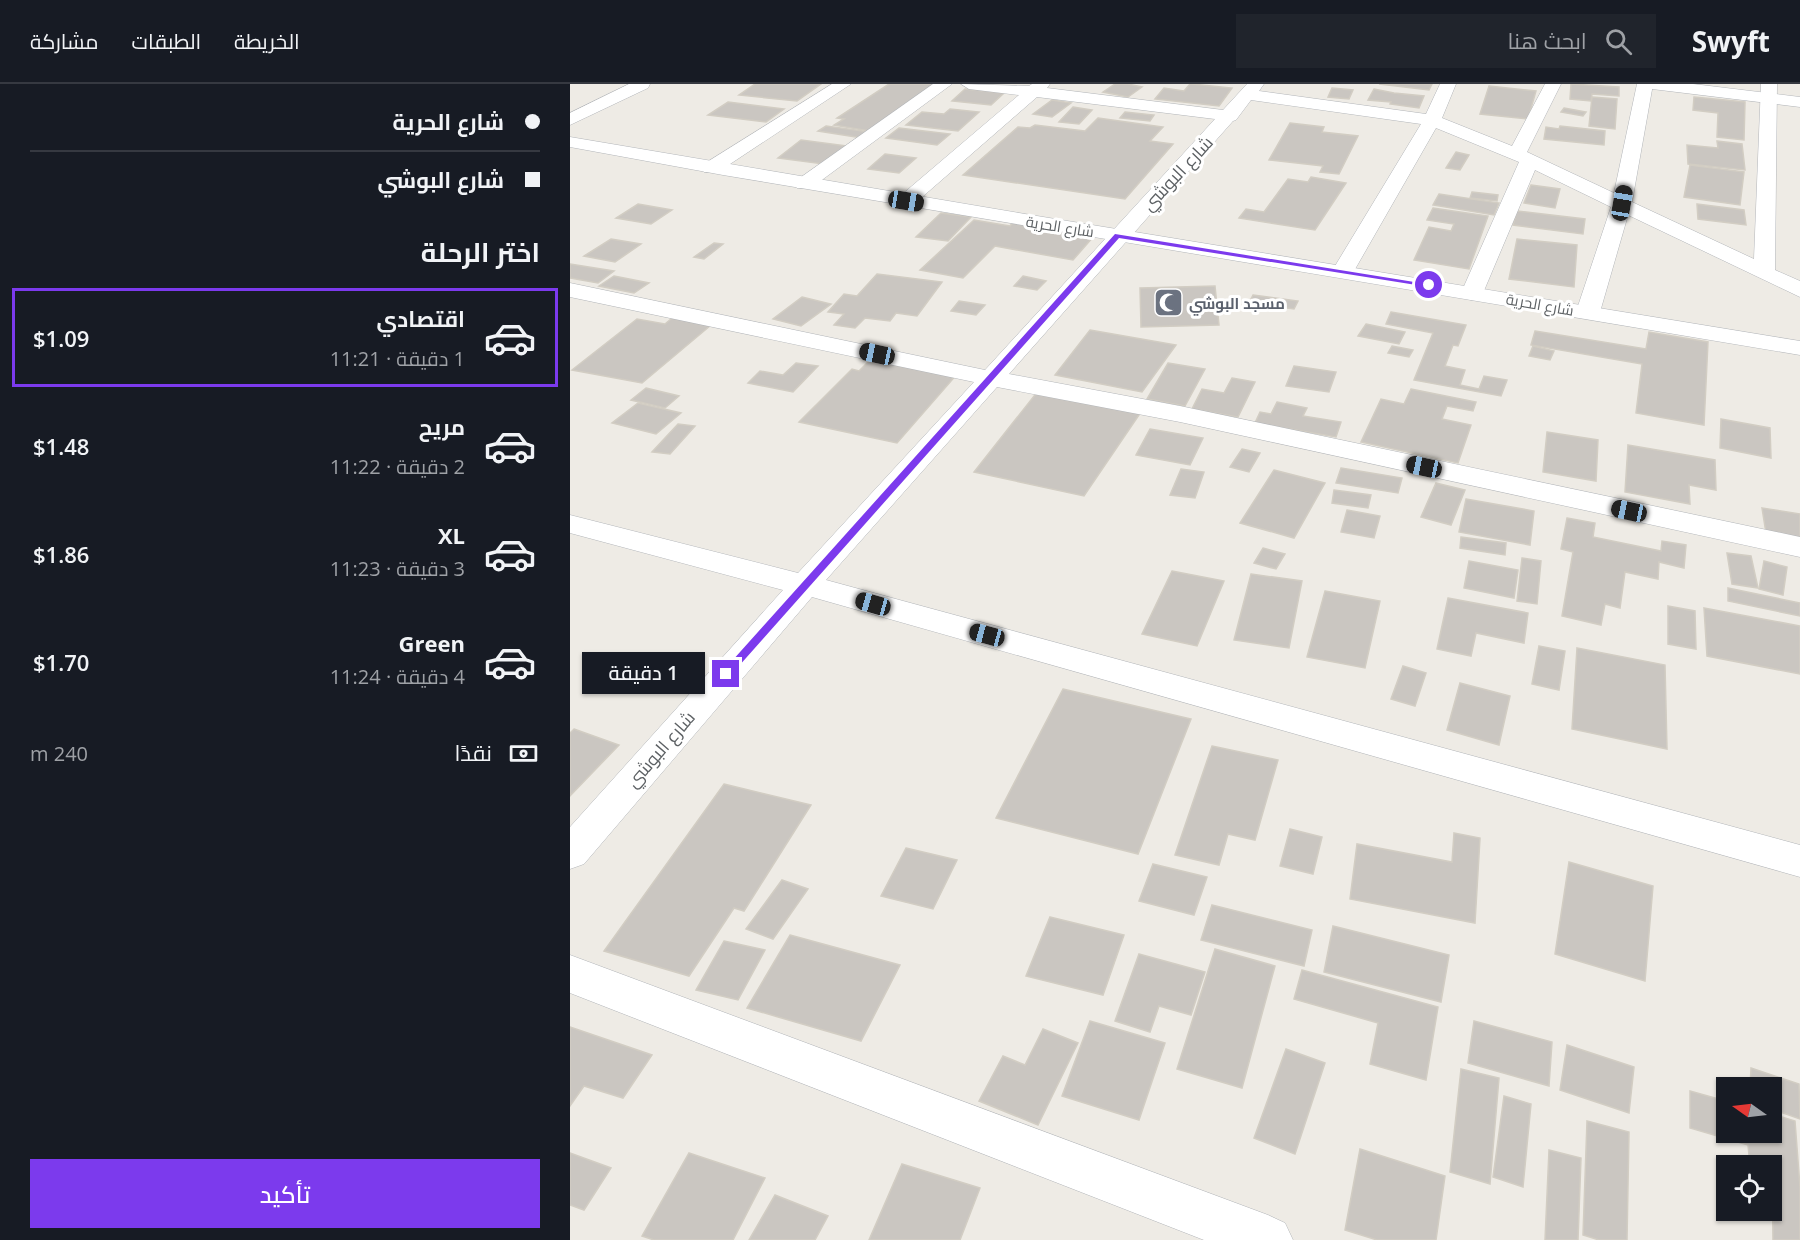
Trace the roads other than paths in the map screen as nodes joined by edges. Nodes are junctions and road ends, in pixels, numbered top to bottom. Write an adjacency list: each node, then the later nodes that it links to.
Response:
1 (642, 84): 16 (street)
2 (843, 84): 20 (street)
3 (945, 84): 21 (street)
4 (969, 84): 10 (street)
5 (1448, 84): 17 (street)
6 (1553, 84): 19 (street)
7 (1645, 84): 23 (street)
8 (1652, 84): 12 (street)
9 (1719, 84): 12 (street)
10 (1038, 88): 15 (street); 22 (street)
11 (1252, 89): 15 (street, شارع البوشي); 17 (street)
12 (1769, 91): 13 (street); 14 (street); 26 (street)
13 (1800, 94)
14 (1800, 102)
15 (1230, 116): 24 (street, شارع البوشي)
16 (570, 120)
17 (1432, 120): 19 (street); 25 (street)
18 (570, 142): 20 (street, شارع الحرية)
19 (1523, 157): 23 (street); 29 (street)
20 (711, 168): 21 (street, شارع الحرية)
21 (804, 184): 22 (street, شارع الحرية)
22 (906, 201): 24 (street, شارع الحرية)
23 (1622, 203): 26 (street); 30 (street)
24 (1118, 236): 25 (street, شارع الحرية); 32 (street, شارع البوشي)
25 (1344, 271): 29 (street, شارع الحرية)
26 (1764, 272): 28 (street)
27 (570, 290): 32 (street)
28 (1800, 290)
29 (1472, 292): 30 (street, شارع الحرية)
30 (1588, 312): 31 (street, شارع الحرية)
31 (1800, 348)
32 (990, 378): 34 (street); 35 (street, شارع البوشي)
33 (570, 524): 35 (street)
34 (1800, 547)
35 (805, 585): 36 (street, شارع البوشي); 37 (street)
36 (570, 853)
37 (1800, 861)
38 (570, 974): 39 (street)
39 (1268, 1240)

